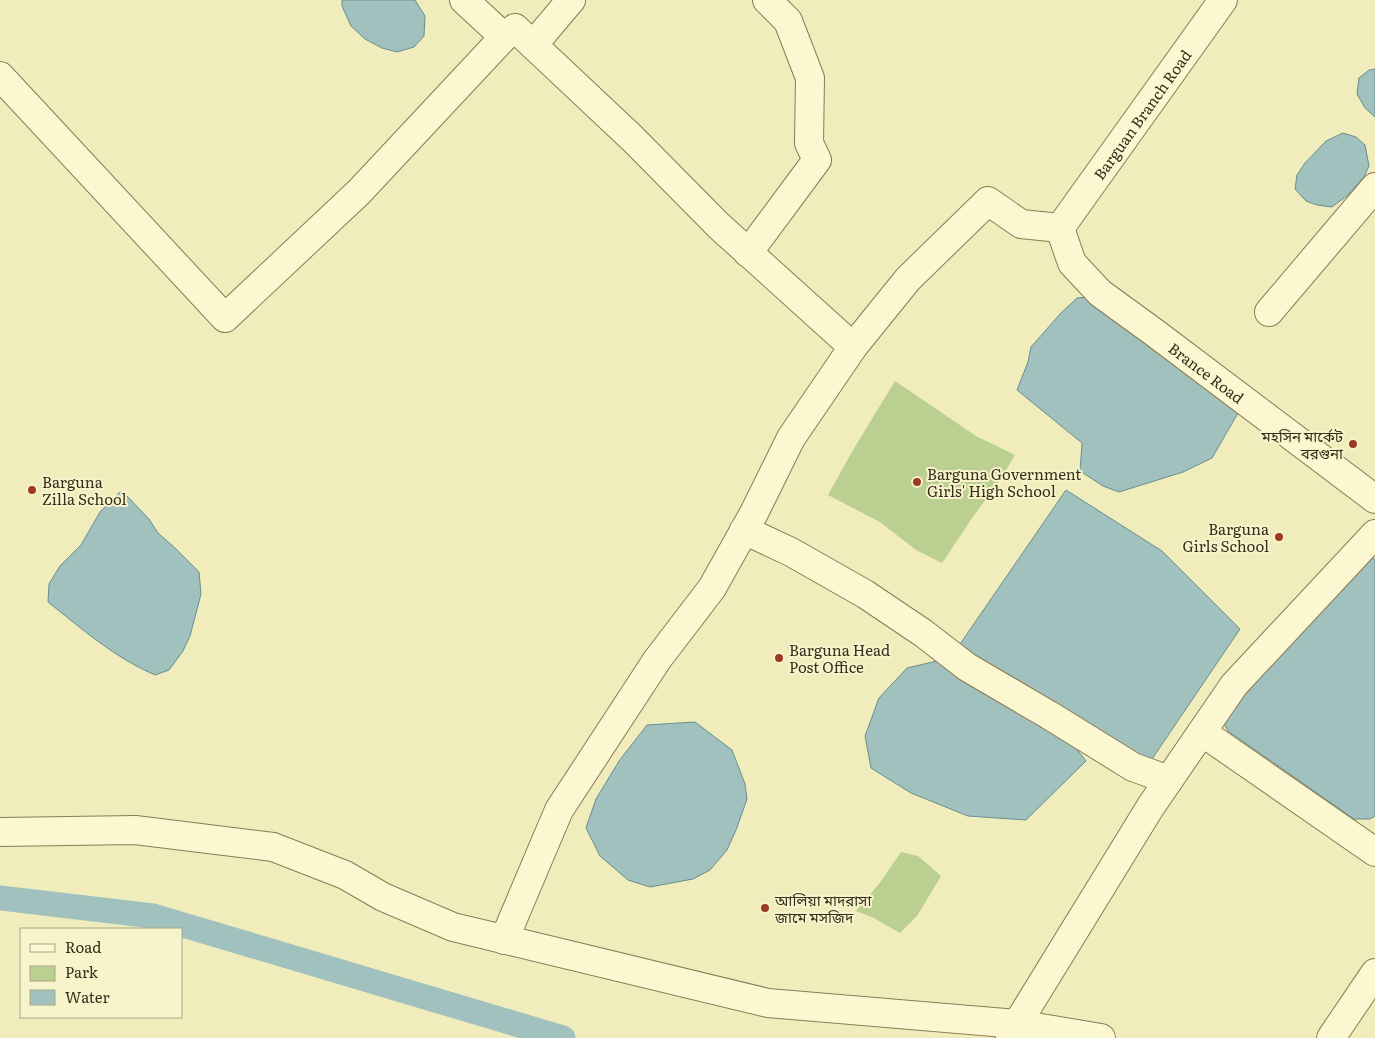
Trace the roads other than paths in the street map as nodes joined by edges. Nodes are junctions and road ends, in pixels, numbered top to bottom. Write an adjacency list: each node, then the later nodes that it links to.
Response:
1 (464, 0): 5 (street)
2 (571, 0): 6 (street)
3 (766, 0): 10 (street)
4 (1224, 0): 9 (street, Barguan Branch Road)
5 (504, 38): 6 (street); 7 (street)
6 (533, 45): 10 (street)
7 (0, 76)
8 (1375, 187): 11 (street)
9 (1060, 228): 12 (street); 13 (street, Brance Road)
10 (748, 252): 12 (street)
11 (1269, 312)
12 (853, 348): 14 (street)
13 (1375, 498)
14 (744, 530): 17 (street); 20 (street)
15 (1372, 542): 16 (street)
16 (1202, 732): 17 (street); 19 (street)
17 (1169, 780): 22 (street)
18 (0, 832): 20 (street)
19 (1375, 852)
20 (504, 940): 22 (street)
21 (1375, 973): 24 (street)
22 (1014, 1031): 23 (street)
23 (1101, 1038)
24 (1331, 1038)

